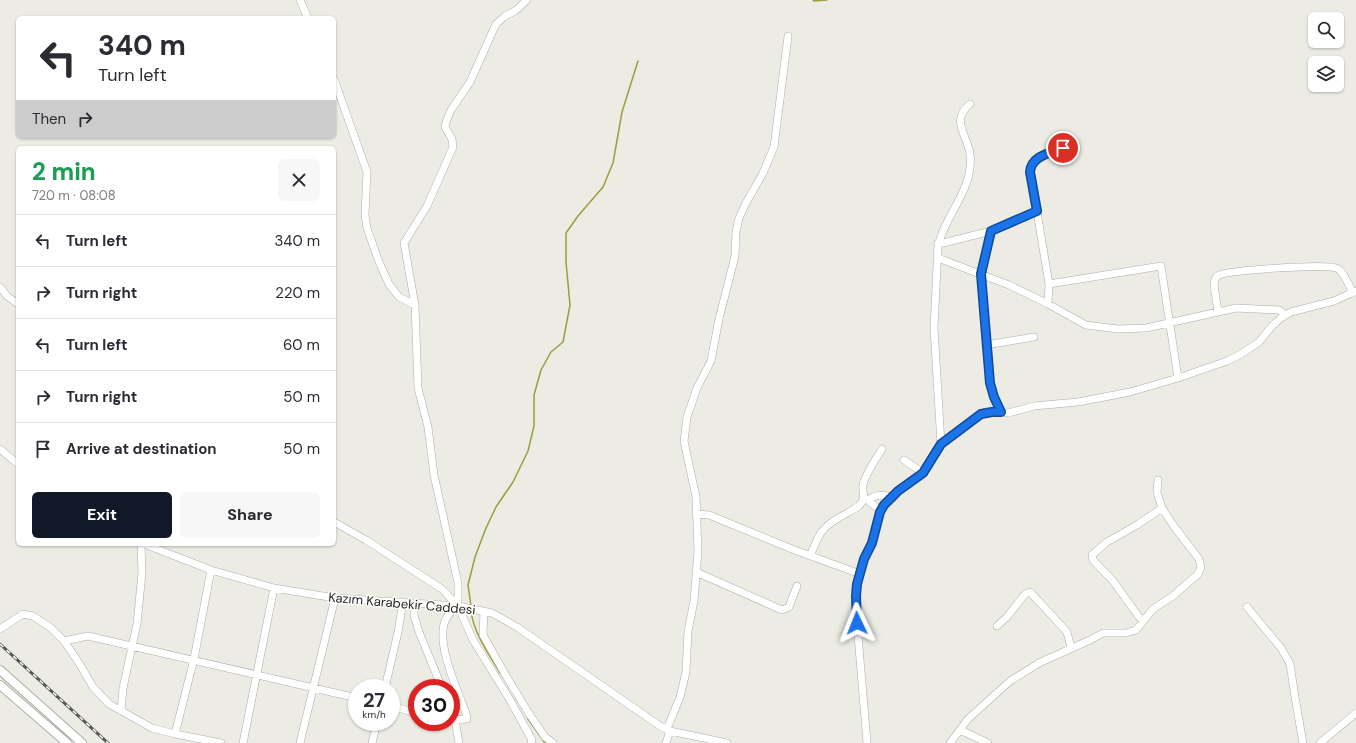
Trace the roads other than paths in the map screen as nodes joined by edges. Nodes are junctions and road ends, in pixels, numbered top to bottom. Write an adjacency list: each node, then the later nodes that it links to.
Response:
1 (300, 0): 3 (street)
2 (528, 0): 17 (street)
3 (307, 16)
4 (788, 36): 37 (street)
5 (336, 85): 17 (street)
6 (970, 104): 10 (street)
7 (1063, 148): 8 (street)
8 (1037, 211): 9 (street); 13 (street)
9 (991, 231): 10 (street); 12 (street)
10 (938, 243): 11 (street)
11 (938, 258): 12 (street); 26 (street)
12 (981, 274): 18 (street); 23 (street)
13 (1049, 284): 18 (street); 21 (street)
14 (0, 287): 16 (street)
15 (1354, 292): 19 (street); 20 (street)
16 (16, 303)
17 (415, 304): 50 (street)
18 (1048, 304): 21 (street)
19 (1218, 312): 20 (street); 21 (street)
20 (1286, 315): 24 (street)
21 (1171, 324): 24 (street)
22 (1034, 337): 23 (street)
23 (986, 345): 25 (street)
24 (1178, 378): 25 (street)
25 (1001, 412): 26 (street)
26 (941, 444): 31 (street)
27 (0, 449): 30 (street)
28 (882, 449): 34 (street)
29 (904, 460): 31 (street)
30 (16, 462)
31 (923, 473): 33 (street)
32 (1158, 480): 35 (street)
33 (893, 498): 34 (street); 36 (street)
34 (866, 499): 36 (street); 41 (street)
35 (1162, 508): 53 (street); 53 (street)
36 (881, 509): 44 (street)
37 (696, 514): 41 (street); 43 (street)
38 (336, 523): 50 (street)
39 (141, 546): 57 (street)
40 (149, 546): 42 (street, Kazım Karabekir Caddesi)
41 (810, 556): 44 (street)
42 (212, 570): 46 (street, Kazım Karabekir Caddesi); 59 (street)
43 (696, 572): 45 (street); 72 (street)
44 (860, 574): 88 (street)
45 (797, 586)
46 (274, 588): 47 (street, Kazım Karabekir Caddesi); 61 (street)
47 (335, 598): 48 (street, Kazım Karabekir Caddesi); 66 (street)
48 (403, 602): 49 (street, Kazım Karabekir Caddesi); 62 (street)
49 (414, 603): 50 (street, Kazım Karabekir Caddesi); 63 (street)
50 (458, 606): 52 (street, Kazım Karabekir Caddesi); 64 (street); 84 (street)
51 (1247, 607): 91 (street)
52 (484, 611): 72 (street, Kazım Karabekir Caddesi); 85 (street)
53 (1143, 620): 58 (street)
54 (997, 626): 58 (street)
55 (0, 629): 56 (street)
56 (64, 641): 57 (street); 69 (street)
57 (132, 646): 59 (street); 69 (street)
58 (1071, 648): 73 (street)
59 (194, 659): 61 (street); 76 (street)
60 (0, 670): 78 (main road)
61 (256, 674): 66 (street); 80 (street)
62 (387, 679)
63 (438, 679)
64 (453, 679)
65 (0, 685): 77 (main road)
66 (313, 688): 67 (street); 81 (street)
67 (348, 696)
68 (460, 697): 71 (street)
69 (121, 712): 76 (street)
70 (1356, 713): 92 (street)
71 (460, 720)
72 (669, 730): 86 (street); 87 (street, Kazım Karabekir Caddesi)
73 (960, 730): 89 (street); 90 (street)
74 (375, 731): 82 (street)
75 (456, 731): 83 (street)
76 (176, 734): 79 (street)
77 (67, 743)
78 (82, 743)
79 (221, 743)
80 (242, 743)
81 (300, 743)
82 (372, 743)
83 (459, 743)
84 (531, 743)
85 (553, 743)
86 (666, 743)
87 (726, 743)
88 (867, 743)
89 (950, 743)
90 (988, 743)
91 (1303, 743)
92 (1320, 743)

